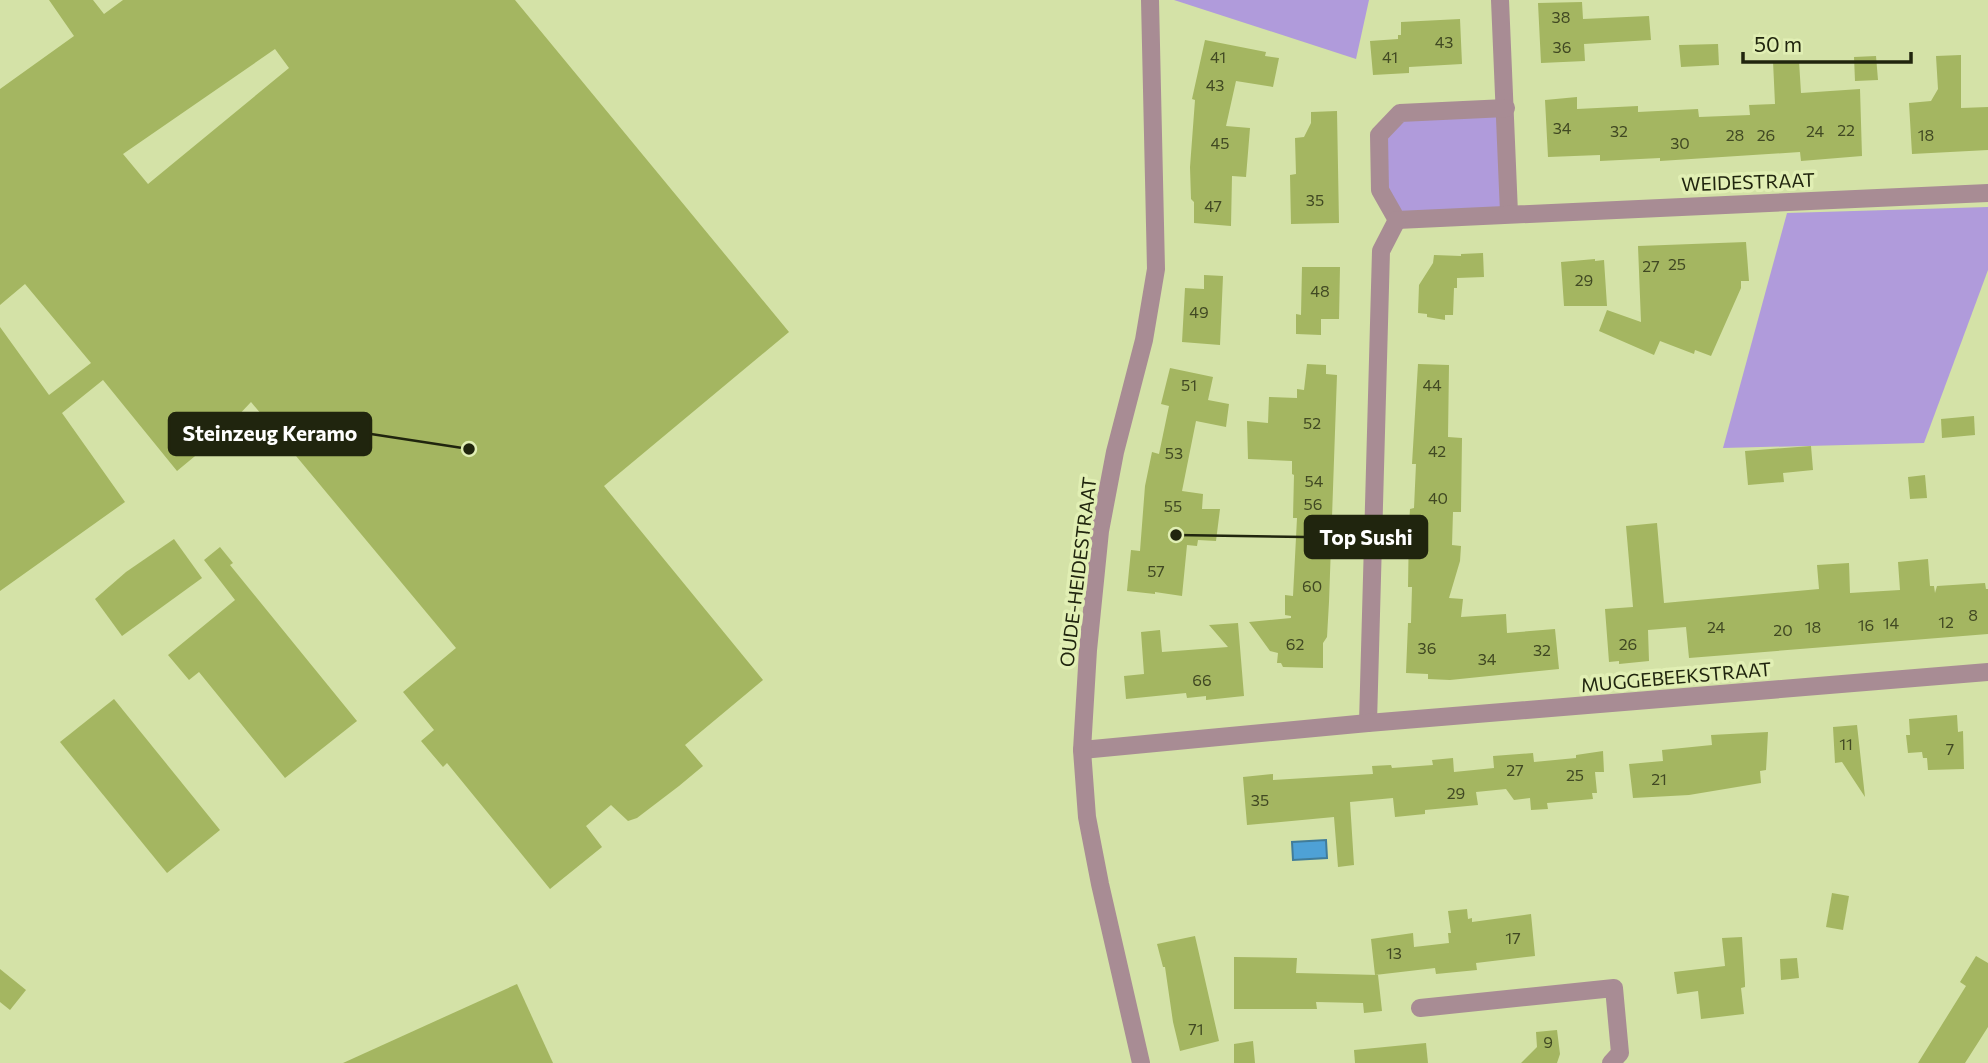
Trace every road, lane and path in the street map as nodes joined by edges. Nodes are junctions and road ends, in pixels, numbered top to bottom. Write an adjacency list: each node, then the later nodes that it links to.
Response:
1 (1150, 0): 9 (street, OUDE-HEIDESTRAAT)
2 (1500, 0): 3 (street)
3 (1506, 108): 5 (street); 6 (street)
4 (1988, 192): 5 (street, WEIDESTRAAT)
5 (1510, 213): 6 (street, WEIDESTRAAT)
6 (1397, 220): 8 (street)
7 (1988, 673): 8 (street, MUGGEBEEKSTRAAT)
8 (1368, 723): 9 (street, MUGGEBEEKSTRAAT)
9 (1082, 750): 11 (street, OUDE-HEIDESTRAAT)
10 (1420, 1008): 12 (street)
11 (1141, 1063)
12 (1611, 1063)

